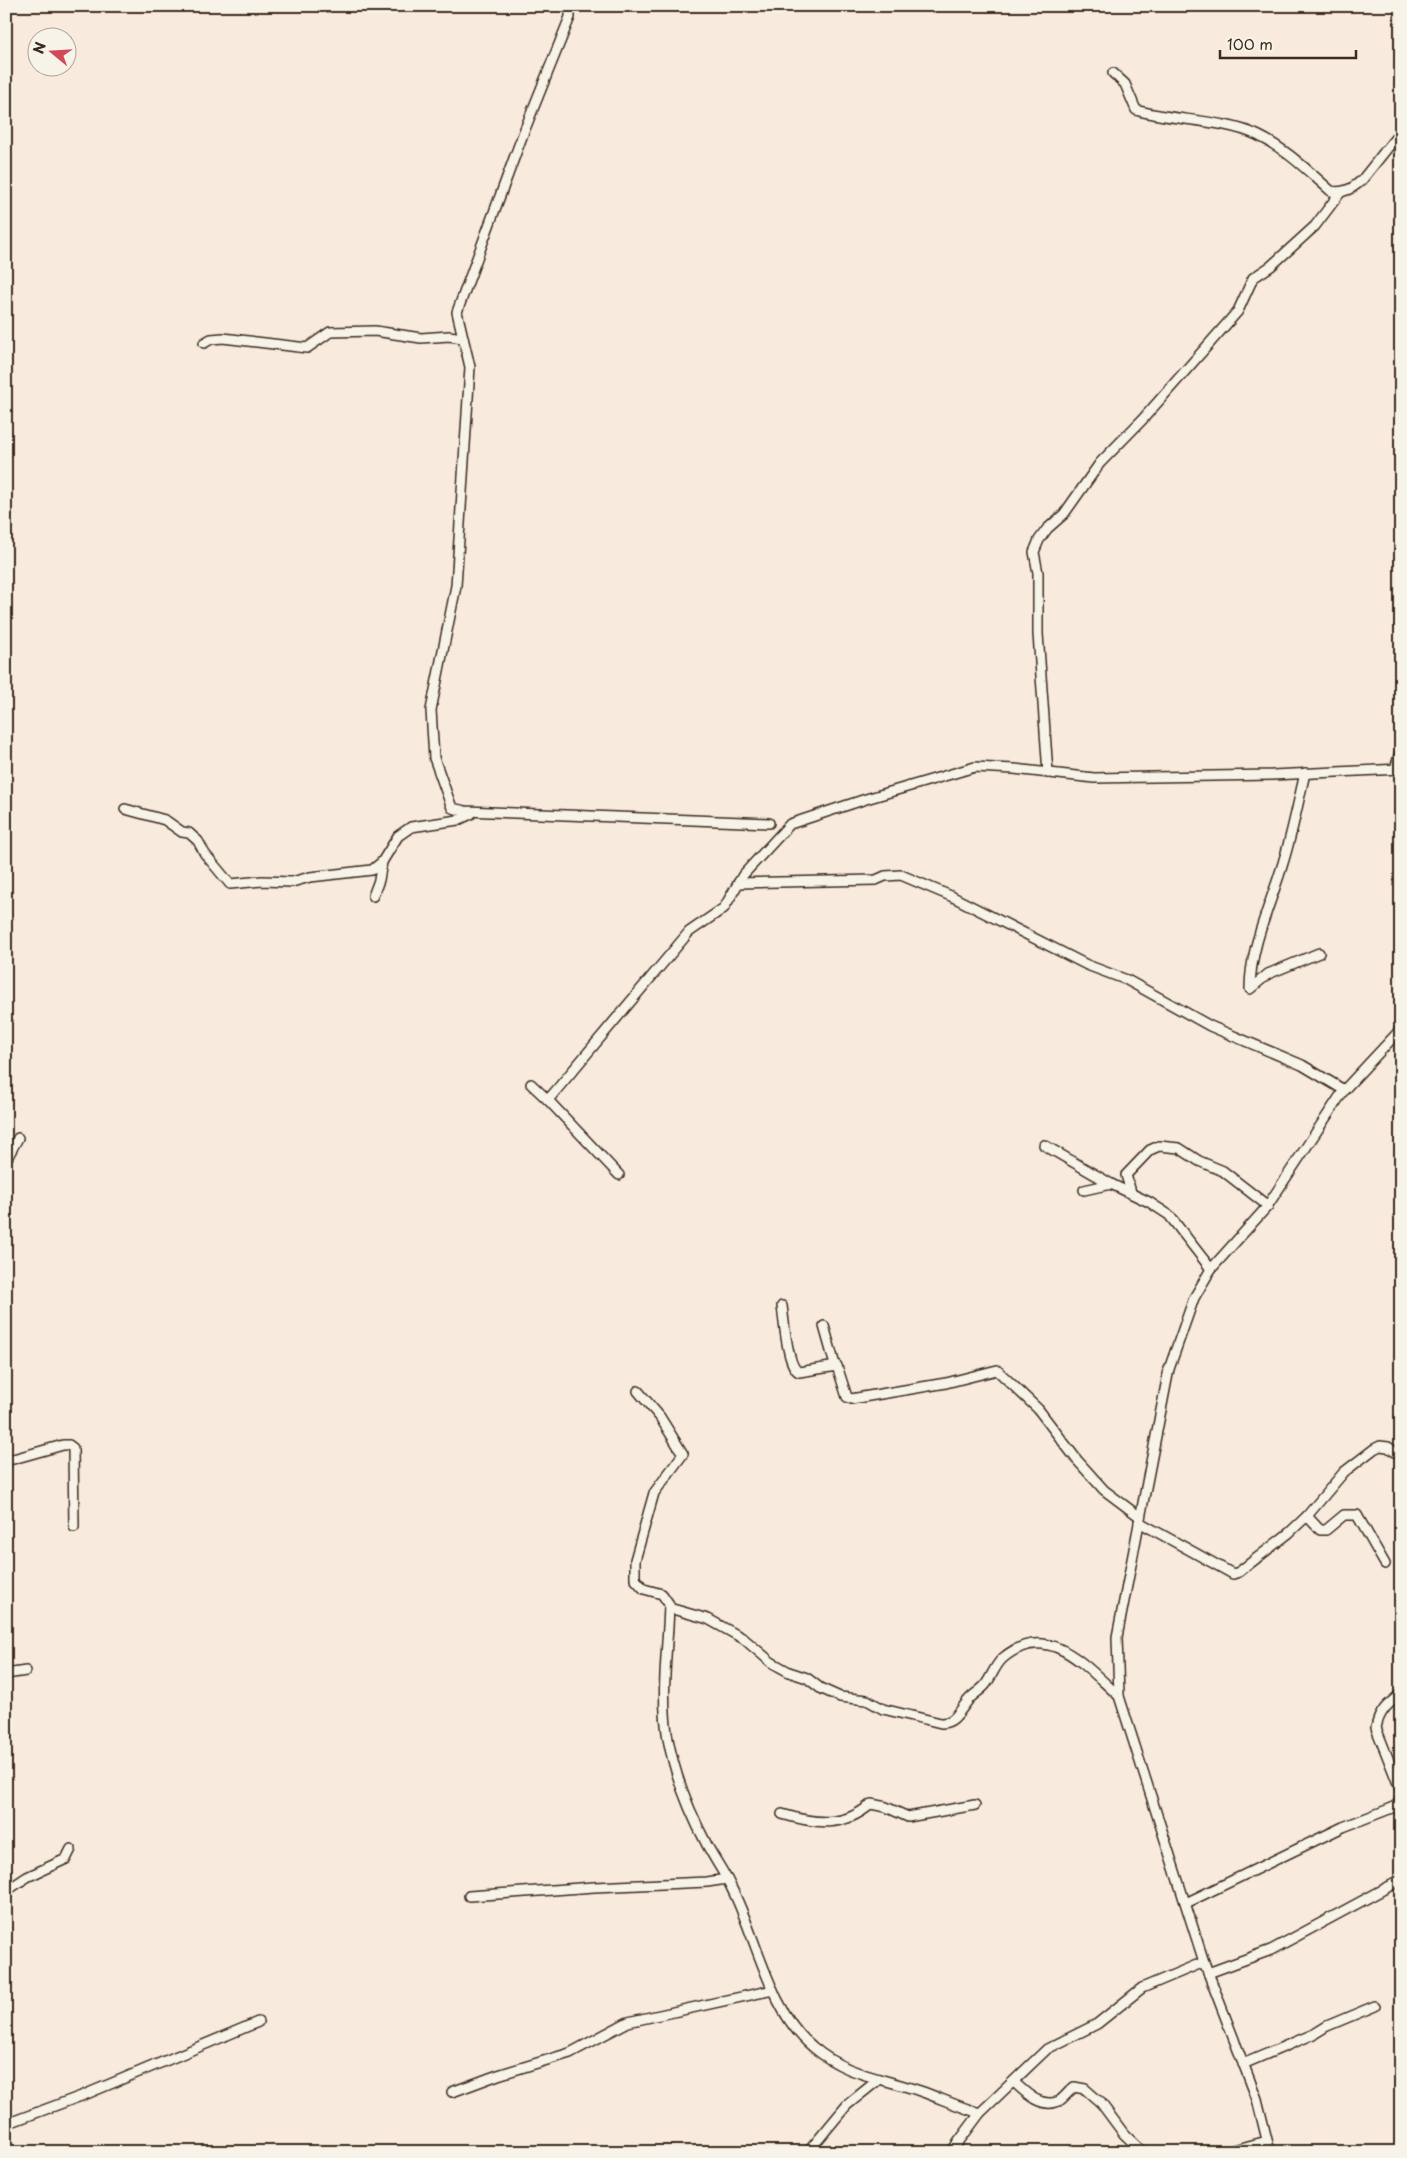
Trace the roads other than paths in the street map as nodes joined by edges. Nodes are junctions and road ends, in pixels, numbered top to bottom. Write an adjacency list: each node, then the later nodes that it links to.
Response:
1 (570, 6): 5 (street)
2 (1113, 73): 4 (street)
3 (1401, 131): 4 (street)
4 (1340, 193): 9 (street)
5 (463, 338): 6 (street); 12 (street)
6 (204, 344)
7 (1401, 749): 8 (street)
8 (1398, 769): 10 (street)
9 (1048, 773): 10 (street); 15 (street)
10 (1305, 773): 17 (street)
11 (125, 809): 14 (street)
12 (465, 811): 13 (street); 14 (street)
13 (769, 823)
14 (382, 862): 16 (street)
15 (738, 883): 20 (street); 21 (street)
16 (373, 896)
17 (1319, 953)
18 (1401, 1029): 20 (street)
19 (532, 1084): 21 (street)
20 (1344, 1090): 29 (street)
21 (548, 1100): 25 (street)
22 (18, 1138): 24 (street)
23 (1044, 1145): 26 (street)
24 (6, 1160)
25 (619, 1175)
26 (1111, 1184): 27 (street); 28 (street)
27 (1084, 1190)
28 (1131, 1192): 29 (street); 30 (street)
29 (1268, 1206): 30 (street)
30 (1211, 1269): 38 (street)
31 (782, 1306): 33 (street)
32 (824, 1326): 33 (street)
33 (835, 1366): 38 (street)
34 (638, 1391): 41 (street)
35 (1401, 1456): 37 (street)
36 (6, 1461): 39 (street)
37 (1307, 1516): 38 (street); 40 (street)
38 (1140, 1520): 45 (street)
39 (74, 1528)
40 (1385, 1564)
41 (669, 1608): 45 (street); 52 (street)
42 (26, 1671): 43 (street)
43 (6, 1674)
44 (1401, 1694): 46 (street)
45 (1119, 1696): 56 (street)
46 (1401, 1789)
47 (1399, 1801): 50 (street); 56 (street)
48 (975, 1805): 49 (street)
49 (782, 1814)
50 (1401, 1817)
51 (71, 1849): 54 (street)
52 (727, 1879): 55 (street); 59 (street)
53 (1401, 1880): 58 (street)
54 (6, 1890)
55 (469, 1896)
56 (1186, 1903): 57 (street)
57 (1204, 1962): 58 (street); 64 (street)
58 (1208, 1973): 62 (street)
59 (773, 1990): 63 (street); 65 (street)
60 (1376, 2006): 62 (street)
61 (258, 2022): 67 (street)
62 (1243, 2064): 68 (street)
63 (878, 2080): 66 (street); 69 (street)
64 (1014, 2082): 66 (street); 71 (street)
65 (452, 2092)
66 (980, 2112): 70 (street)
67 (6, 2124)
68 (1267, 2141): 72 (street); 73 (street)
69 (808, 2152)
70 (951, 2152)
71 (1143, 2152)
72 (1226, 2152)
73 (1270, 2152)

